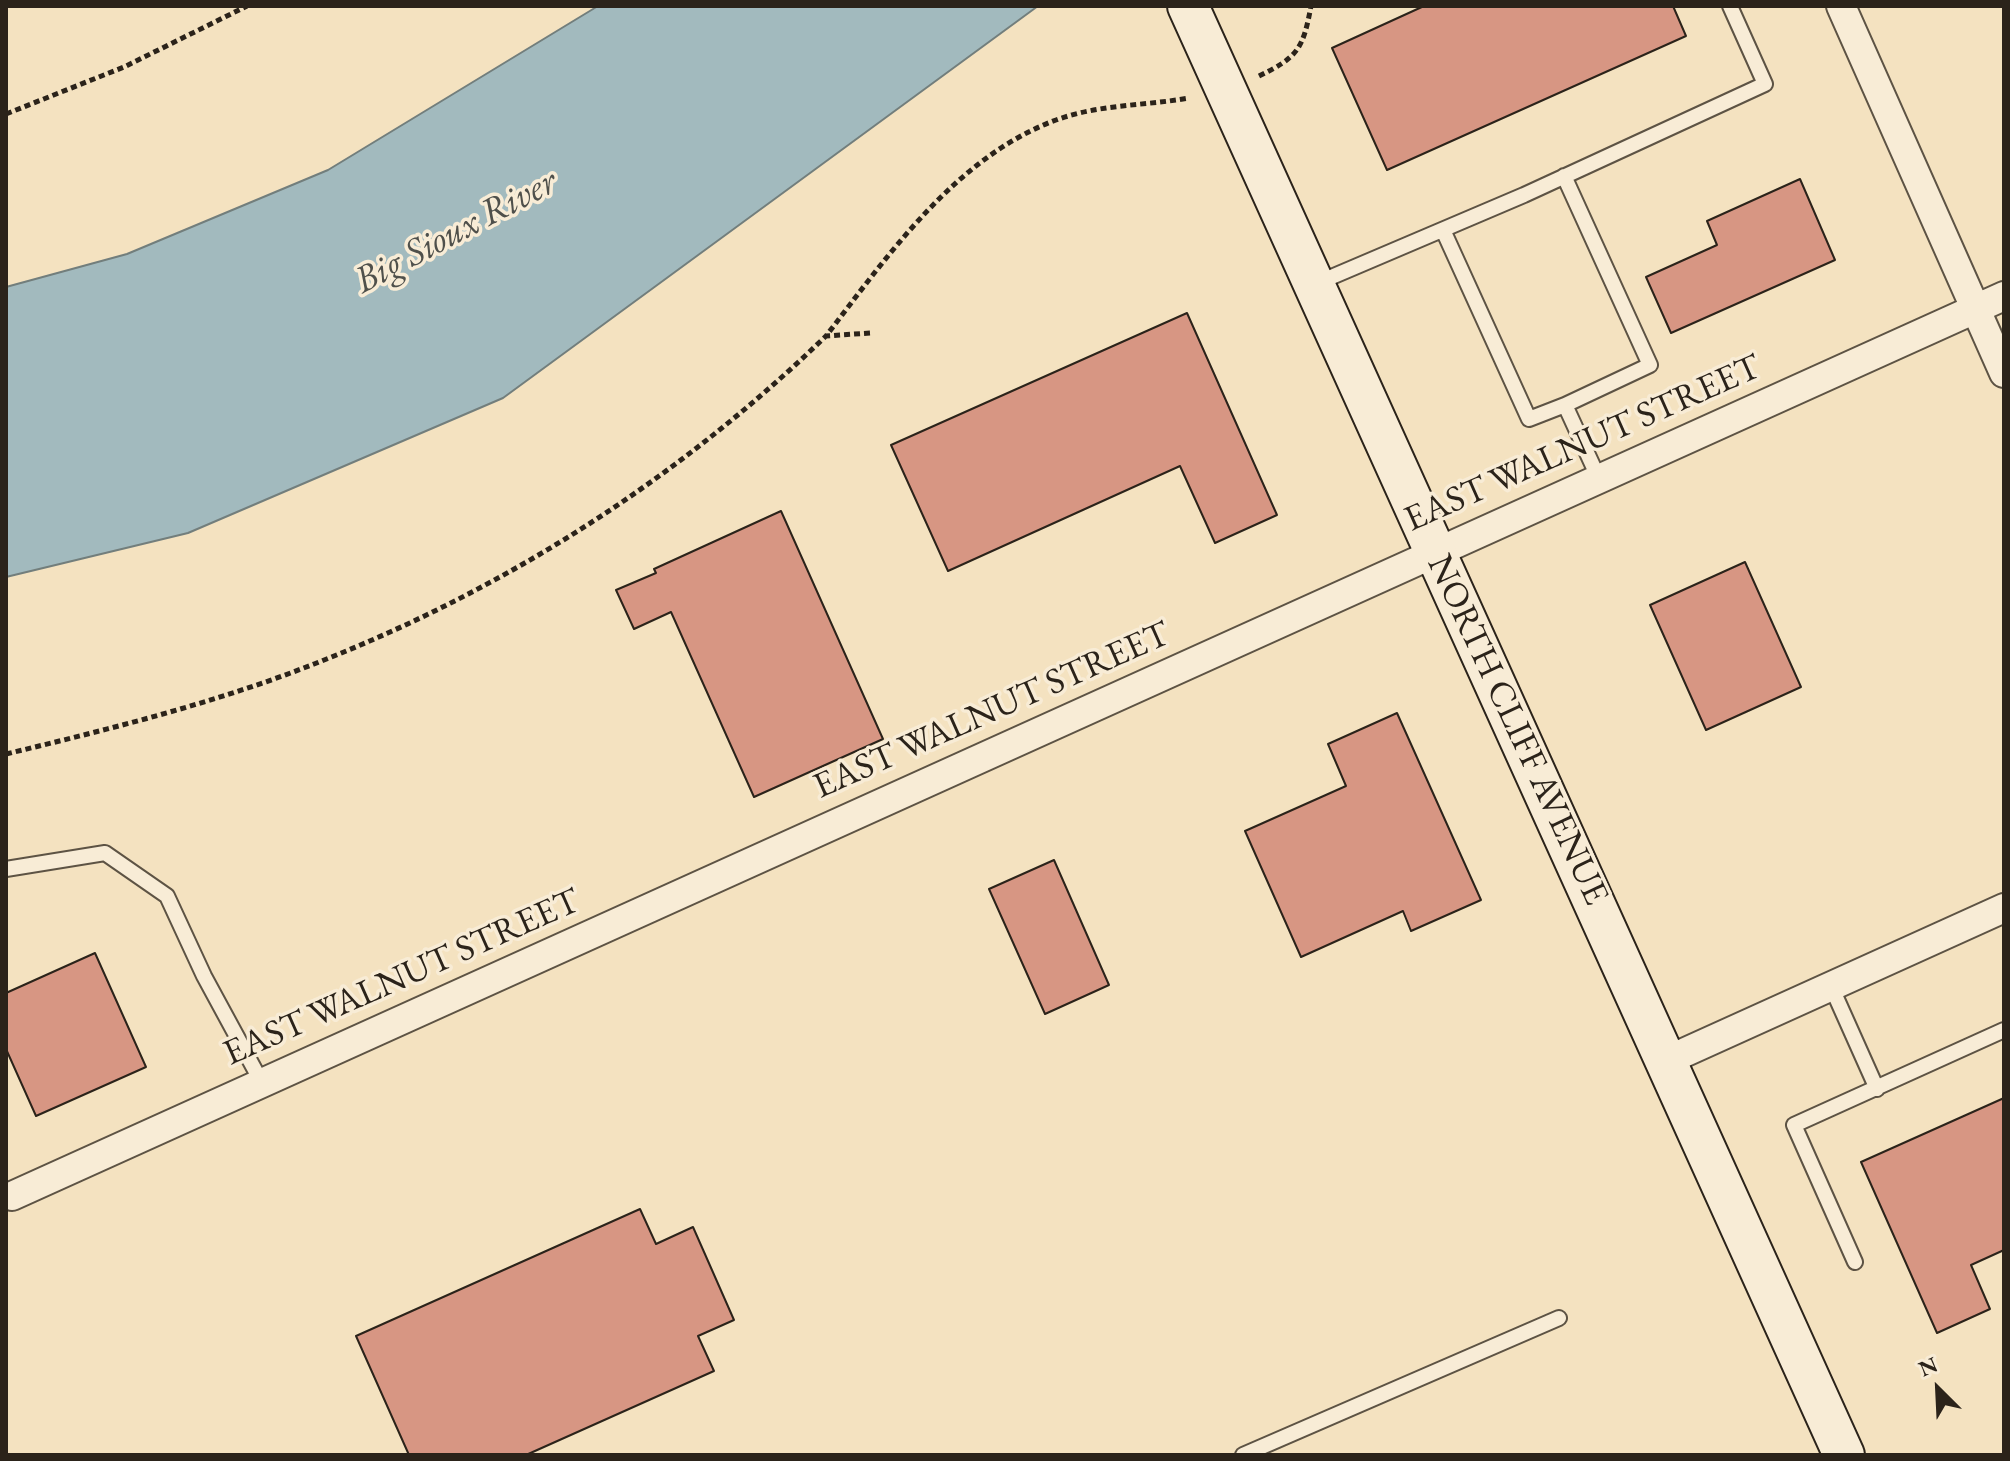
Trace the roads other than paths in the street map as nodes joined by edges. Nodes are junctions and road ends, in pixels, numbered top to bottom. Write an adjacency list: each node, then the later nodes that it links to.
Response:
1 (1188, 6): 6 (main road, NORTH CLIFF AVENUE)
2 (1730, 6): 4 (lane)
3 (1841, 6): 8 (street)
4 (1564, 176): 5 (lane); 10 (lane)
5 (1443, 230): 6 (lane); 10 (lane)
6 (1314, 285): 12 (main road, NORTH CLIFF AVENUE)
7 (2004, 296): 8 (street, EAST WALNUT STREET)
8 (1976, 309): 9 (street); 11 (street, EAST WALNUT STREET)
9 (2004, 373)
10 (1565, 405): 11 (lane)
11 (1599, 479): 12 (street, EAST WALNUT STREET)
12 (1435, 552): 17 (main road, NORTH CLIFF AVENUE); 18 (street, EAST WALNUT STREET)
13 (6, 869): 18 (lane)
14 (2004, 908): 15 (street)
15 (1831, 986): 17 (street); 19 (lane)
16 (2004, 1030): 19 (lane)
17 (1668, 1060): 24 (main road, NORTH CLIFF AVENUE)
18 (262, 1083): 20 (street, EAST WALNUT STREET)
19 (1877, 1089): 21 (lane)
20 (9, 1196)
21 (1855, 1262)
22 (1559, 1318): 23 (lane)
23 (1243, 1455)
24 (1844, 1455)

